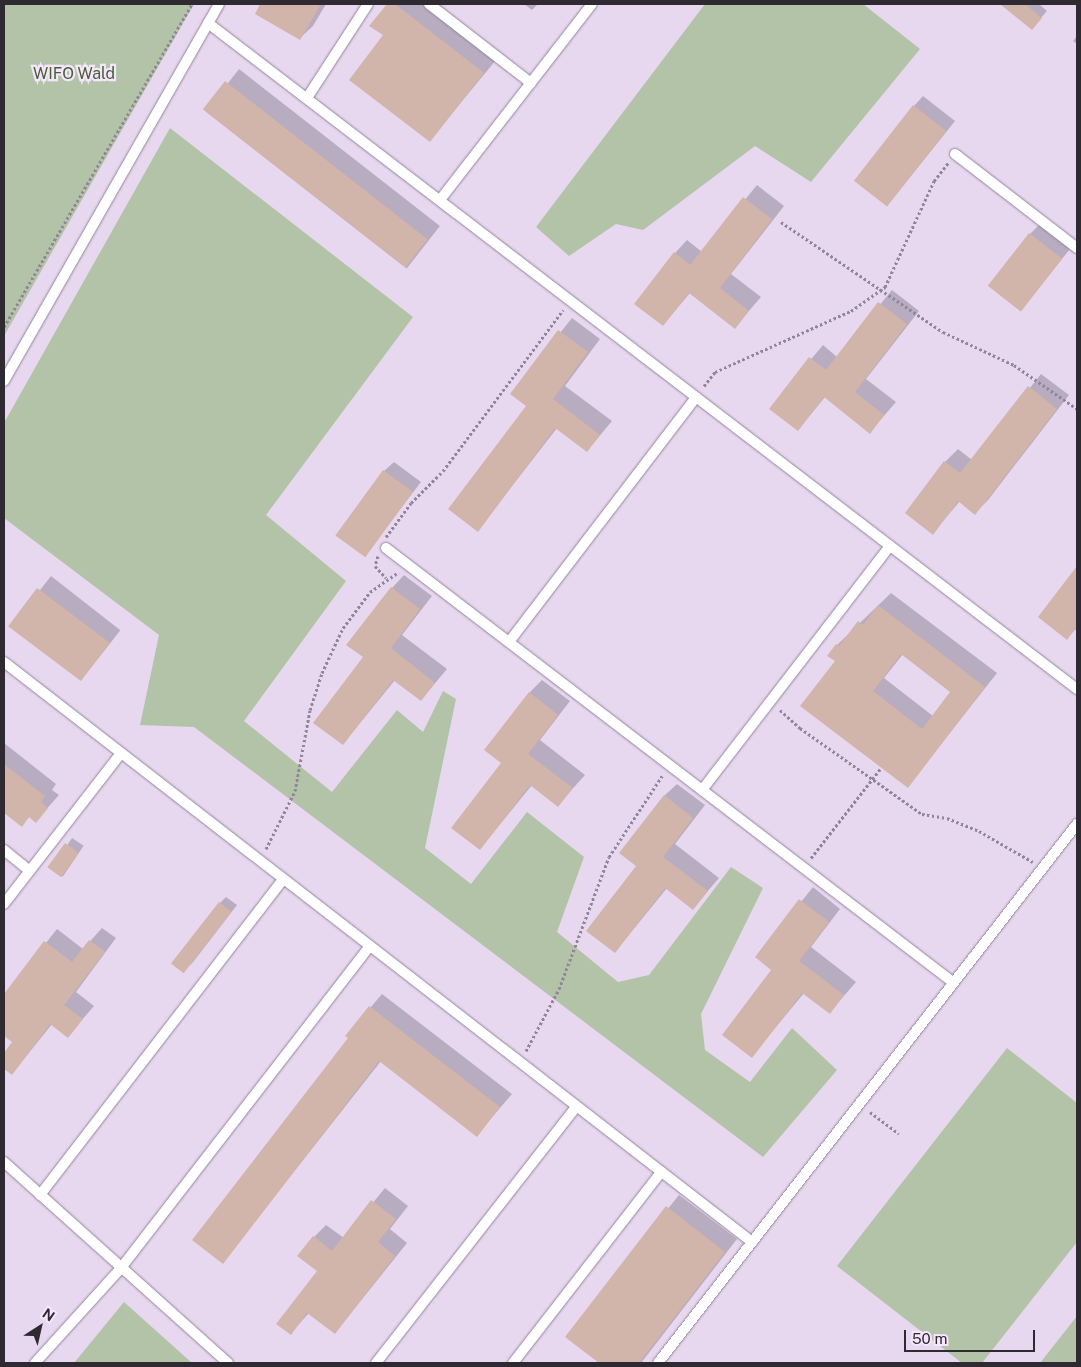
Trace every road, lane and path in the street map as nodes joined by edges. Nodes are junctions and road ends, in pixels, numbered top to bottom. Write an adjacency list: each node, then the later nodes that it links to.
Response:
1 (192, 4): 15 (path)
2 (219, 4): 6 (lane)
3 (368, 4): 8 (lane)
4 (429, 4): 7 (lane)
5 (592, 4): 7 (lane)
6 (208, 23): 8 (lane); 16 (lane)
7 (531, 83): 10 (lane)
8 (307, 98): 10 (lane)
9 (955, 154): 12 (lane); 13 (path)
10 (440, 200): 14 (lane)
11 (781, 222): 13 (path)
12 (1077, 248)
13 (883, 289): 17 (path); 18 (path)
14 (570, 300): 17 (lane); 20 (path)
15 (4, 327)
16 (4, 381)
17 (696, 397): 19 (lane); 23 (lane)
18 (1077, 409)
19 (890, 546): 25 (lane); 26 (lane)
20 (382, 549): 21 (lane); 22 (path)
21 (410, 567): 22 (path); 23 (lane)
22 (386, 578): 34 (path)
23 (509, 642): 28 (lane)
24 (4, 662): 27 (lane)
25 (1077, 689)
26 (770, 701): 30 (path); 31 (lane)
27 (121, 753): 34 (lane); 37 (lane)
28 (670, 765): 31 (lane); 42 (path)
29 (881, 768): 30 (path)
30 (872, 780): 35 (path); 36 (path)
31 (702, 790): 35 (lane)
32 (1077, 824): 36 (lane)
33 (4, 850): 37 (lane)
34 (260, 860): 38 (lane)
35 (803, 868): 41 (lane)
36 (1043, 868): 41 (lane)
37 (30, 871): 39 (lane)
38 (283, 879): 40 (lane); 48 (lane)
39 (4, 904)
40 (370, 946): 42 (lane); 50 (lane)
41 (954, 983): 43 (lane)
42 (520, 1062): 44 (lane)
43 (859, 1104): 45 (path); 49 (lane)
44 (577, 1106): 47 (lane); 53 (lane)
45 (899, 1134)
46 (4, 1162): 48 (lane)
47 (661, 1172): 49 (lane); 54 (lane)
48 (40, 1195): 50 (lane)
49 (752, 1242): 55 (lane)
50 (122, 1268): 51 (lane); 52 (lane)
51 (35, 1363)
52 (228, 1363)
53 (376, 1363)
54 (514, 1363)
55 (658, 1363)

